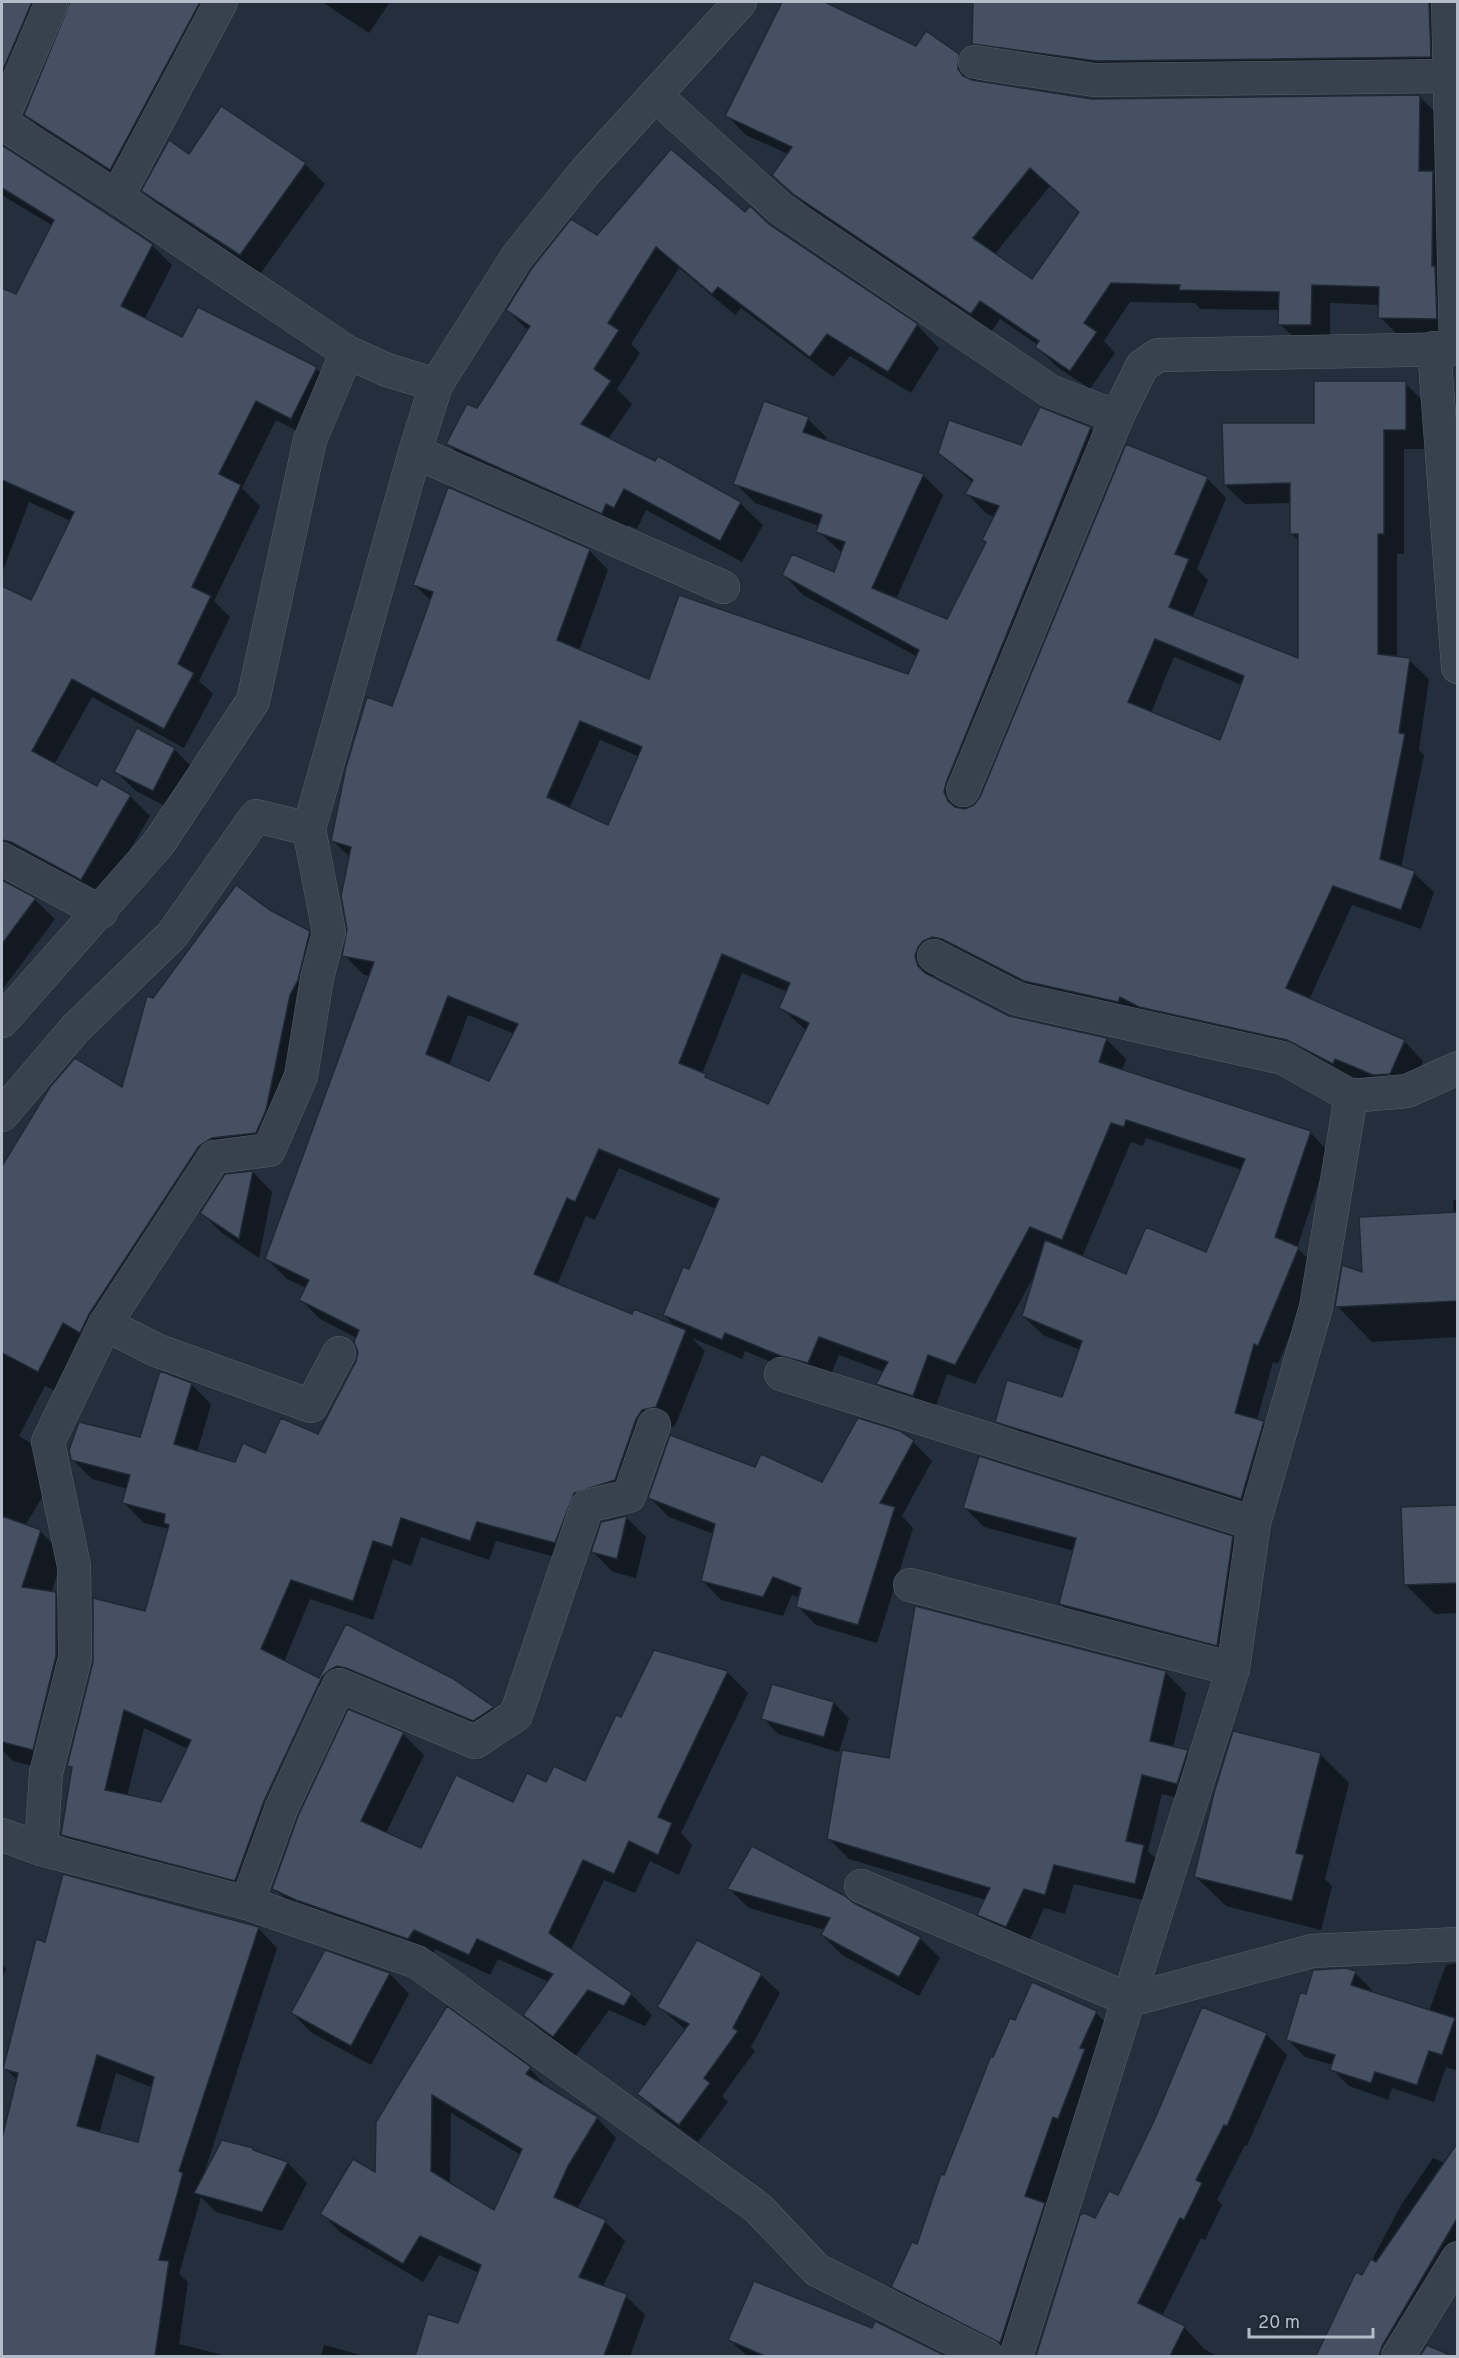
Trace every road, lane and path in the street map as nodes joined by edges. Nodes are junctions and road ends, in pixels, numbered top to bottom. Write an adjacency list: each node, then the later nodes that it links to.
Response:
1 (52, 2): 8 (street)
2 (221, 2): 9 (street)
3 (740, 2): 7 (street)
4 (1448, 2): 6 (street)
5 (975, 62): 6 (street)
6 (1449, 76): 10 (street)
7 (655, 95): 12 (street); 13 (street)
8 (2, 121): 9 (street)
9 (117, 197): 11 (street)
10 (1449, 349): 13 (street); 16 (street)
11 (347, 352): 12 (street); 20 (street)
12 (436, 385): 14 (street)
13 (1117, 417): 17 (street)
14 (415, 452): 15 (street); 18 (street)
15 (723, 587)
16 (1458, 667)
17 (963, 790)
18 (309, 829): 25 (street); 26 (street)
19 (2, 859): 20 (street)
20 (101, 912): 22 (street)
21 (934, 956): 24 (street)
22 (2, 1021)
23 (1458, 1068): 24 (street)
24 (1351, 1096): 30 (street)
25 (2, 1114)
26 (105, 1324): 27 (street); 34 (street)
27 (339, 1353)
28 (781, 1374): 30 (street)
29 (654, 1425): 36 (street)
30 (1254, 1523): 32 (street)
31 (910, 1585): 32 (street)
32 (1233, 1670): 38 (street)
33 (2, 1835): 34 (street)
34 (41, 1849): 36 (street)
35 (861, 1886): 38 (street)
36 (247, 1903): 40 (street)
37 (1458, 1944): 38 (street)
38 (1130, 2000): 41 (street)
39 (1458, 2258): 42 (street)
40 (987, 2356)
41 (1016, 2356)
42 (1398, 2356)

